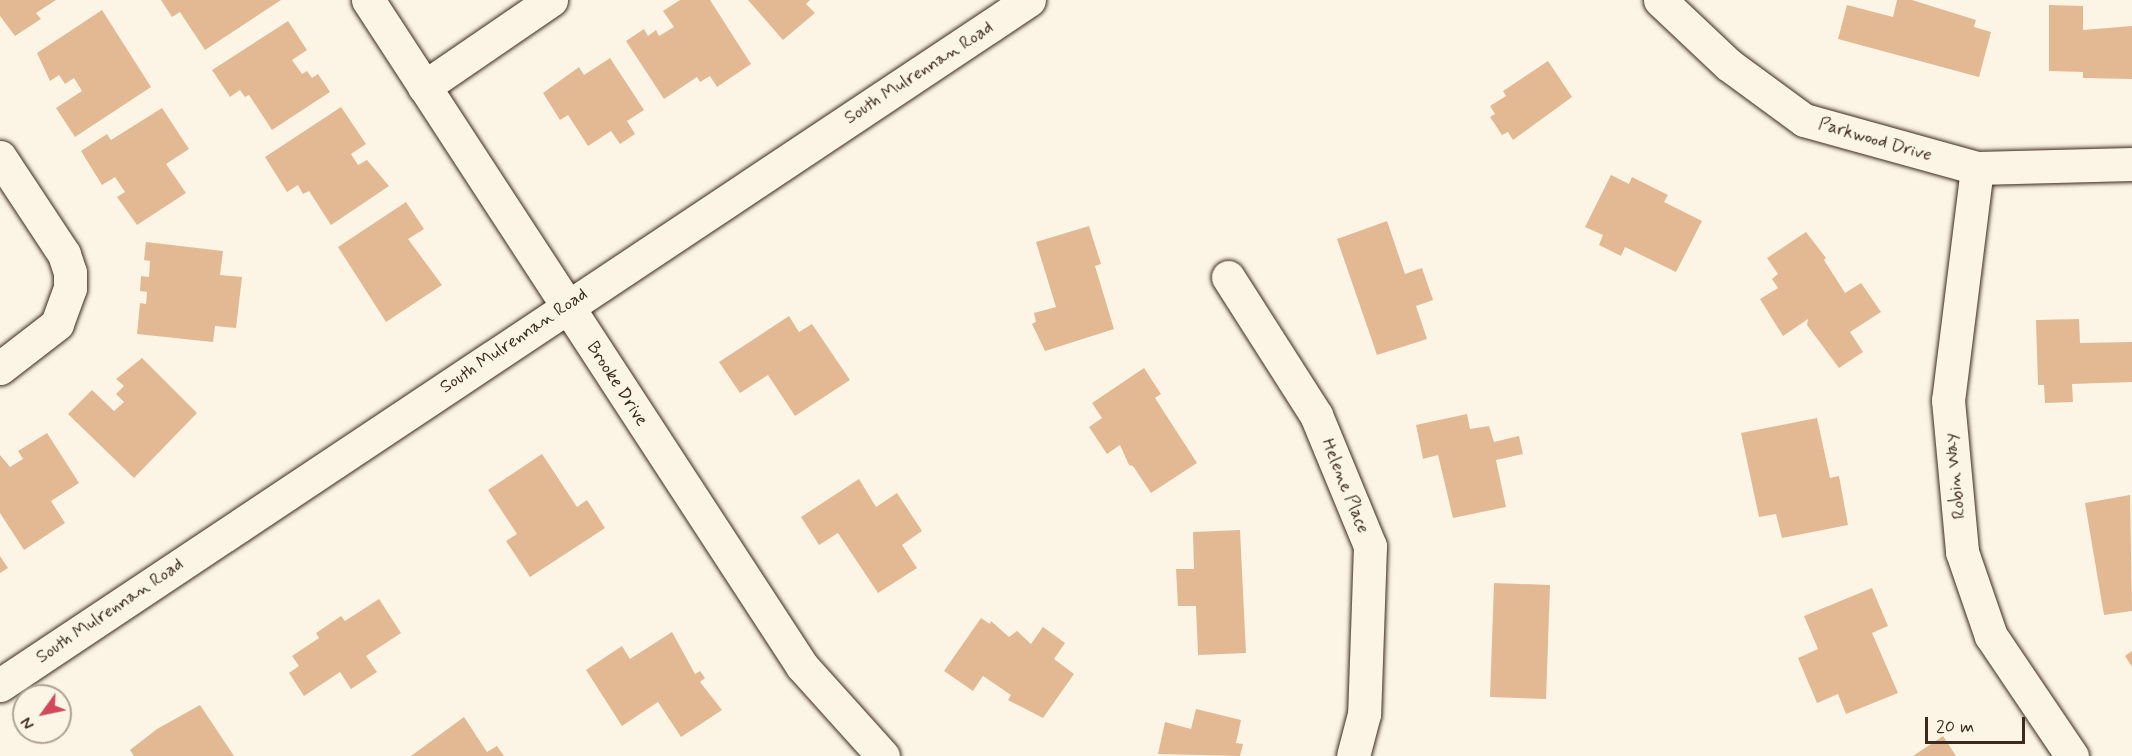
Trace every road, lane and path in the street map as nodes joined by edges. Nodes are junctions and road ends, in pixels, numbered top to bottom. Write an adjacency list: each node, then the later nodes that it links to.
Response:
1 (368, 0): 5 (street, Brooke Drive)
2 (551, 0): 5 (street)
3 (1029, 0): 10 (street, South Mulrennan Road)
4 (1660, 0): 8 (street, Parkwood Drive)
5 (424, 87): 10 (street, Brooke Drive)
6 (0, 157): 11 (street)
7 (2132, 164): 8 (street, Parkwood Drive)
8 (1977, 168): 15 (street, Robin Way)
9 (1228, 277): 14 (street, Helene Place)
10 (566, 306): 12 (street, South Mulrennan Road); 13 (street, Brooke Drive)
11 (0, 368)
12 (0, 685)
13 (883, 756)
14 (1353, 756)
15 (2072, 756)

